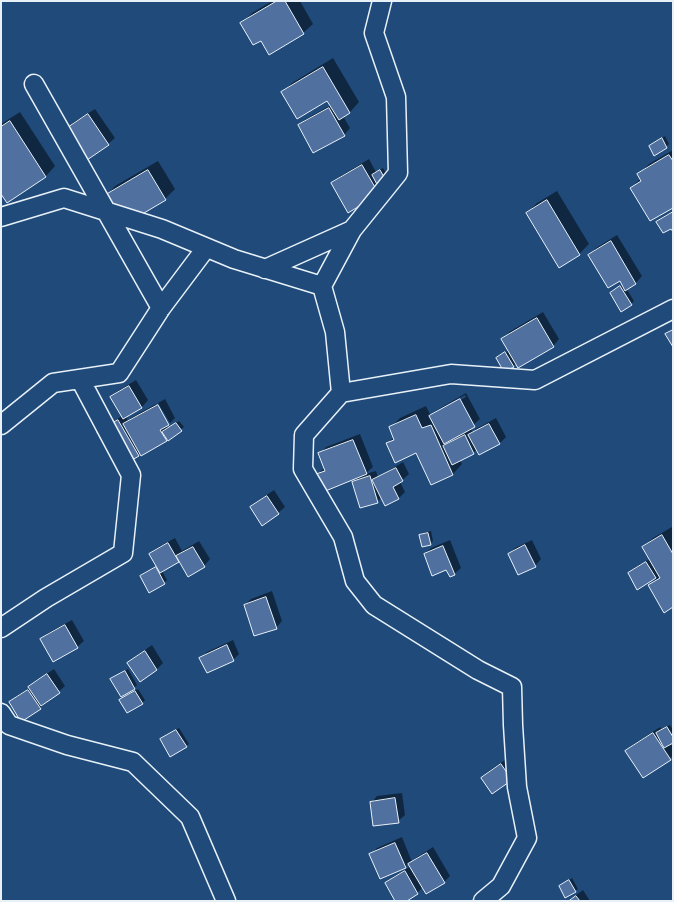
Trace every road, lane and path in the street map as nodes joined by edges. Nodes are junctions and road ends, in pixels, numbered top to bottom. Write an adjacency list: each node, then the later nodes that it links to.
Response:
1 (382, 1): 5 (street)
2 (34, 84): 3 (street)
3 (106, 212): 4 (street); 6 (street); 9 (street)
4 (1, 217)
5 (352, 230): 7 (street); 8 (street)
6 (206, 248): 7 (street); 9 (street)
7 (265, 269): 8 (street)
8 (322, 286): 12 (street)
9 (161, 308): 11 (street)
10 (673, 309): 12 (street)
11 (80, 379): 13 (street); 14 (street)
12 (341, 393): 17 (street)
13 (1, 425)
14 (1, 628)
15 (1, 713): 16 (street)
16 (226, 901)
17 (483, 901)

